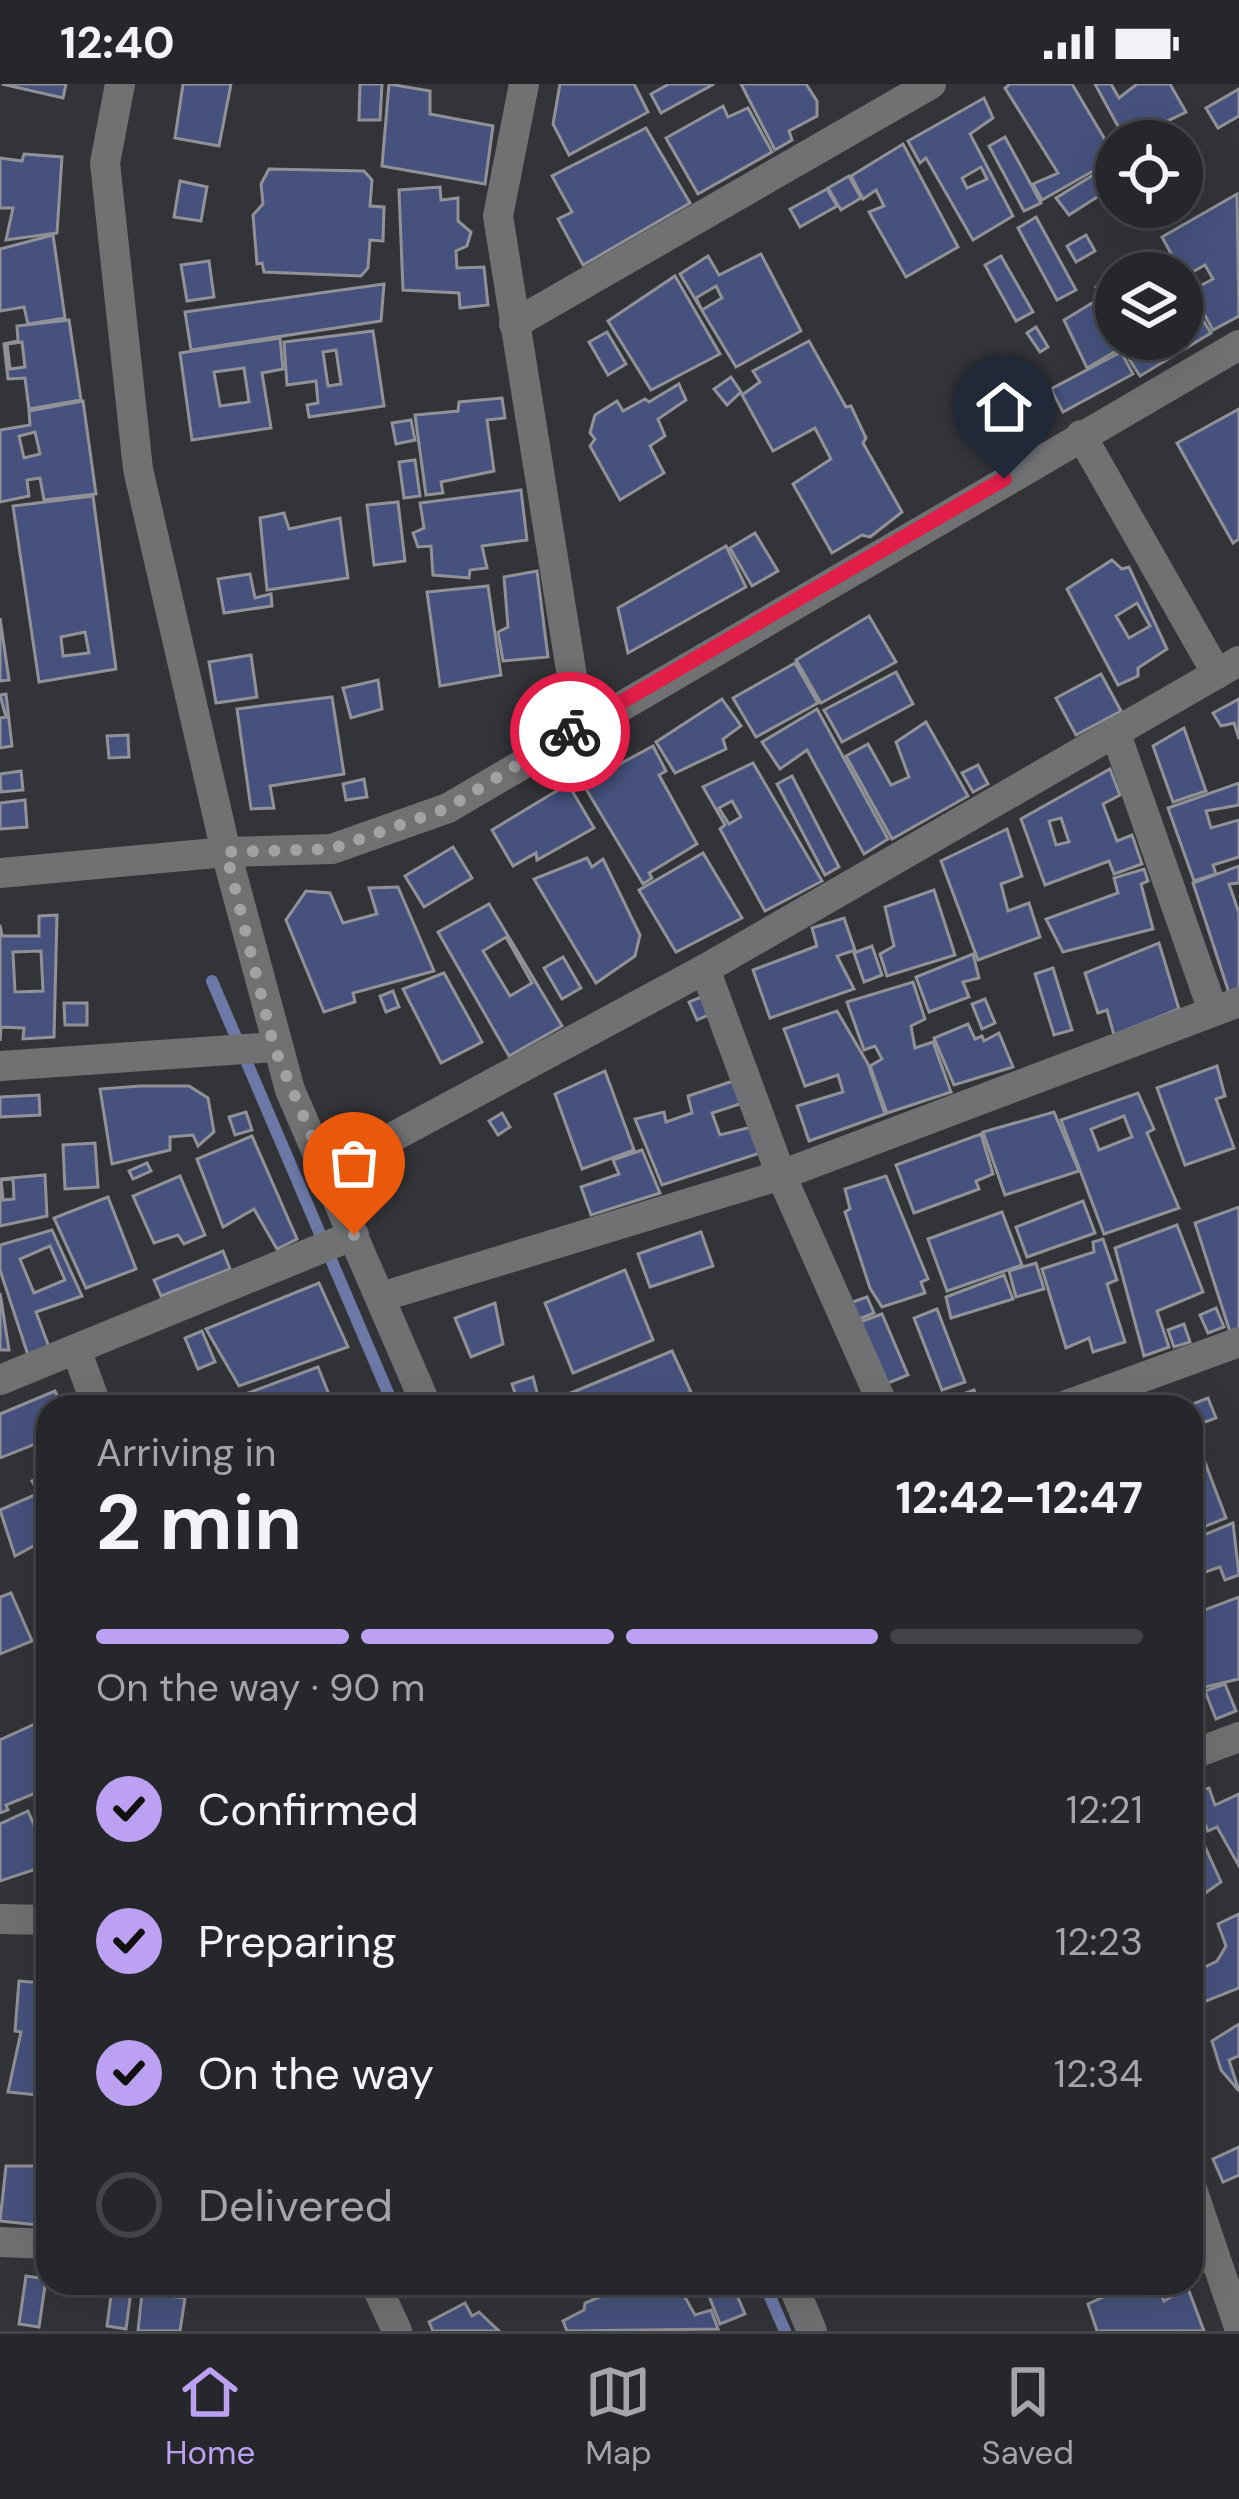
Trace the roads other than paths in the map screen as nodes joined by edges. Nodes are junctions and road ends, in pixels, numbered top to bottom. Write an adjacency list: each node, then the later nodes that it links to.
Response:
1 (120, 84): 10 (street)
2 (524, 84): 4 (street)
3 (931, 84): 4 (street)
4 (514, 324): 8 (street)
5 (1239, 345): 6 (street)
6 (1081, 435): 7 (street); 8 (street)
7 (1228, 667): 9 (street)
8 (580, 726): 10 (street)
9 (1116, 734): 12 (street); 13 (street)
10 (226, 852): 11 (street); 14 (street)
11 (0, 873)
12 (705, 969): 16 (street); 17 (street)
13 (1226, 1006): 17 (street)
14 (274, 1047): 15 (street); 16 (street)
15 (0, 1066)
16 (326, 1173): 18 (street)
17 (781, 1175): 19 (street); 25 (street)
18 (354, 1235): 19 (street); 21 (street)
19 (381, 1297): 24 (street)
20 (1239, 1342): 26 (street)
21 (76, 1348): 22 (street); 23 (street)
22 (0, 1380)
23 (93, 1395)
24 (422, 1395)
25 (879, 1395)
26 (1094, 1395)
27 (1239, 1737): 28 (street)
28 (1203, 1751)
29 (0, 1918): 30 (street)
30 (36, 1920)
31 (1203, 2221): 36 (street)
32 (0, 2242): 33 (street)
33 (36, 2244)
34 (380, 2295): 37 (street)
35 (797, 2295): 38 (street)
36 (1239, 2327)
37 (397, 2331)
38 (812, 2331)

